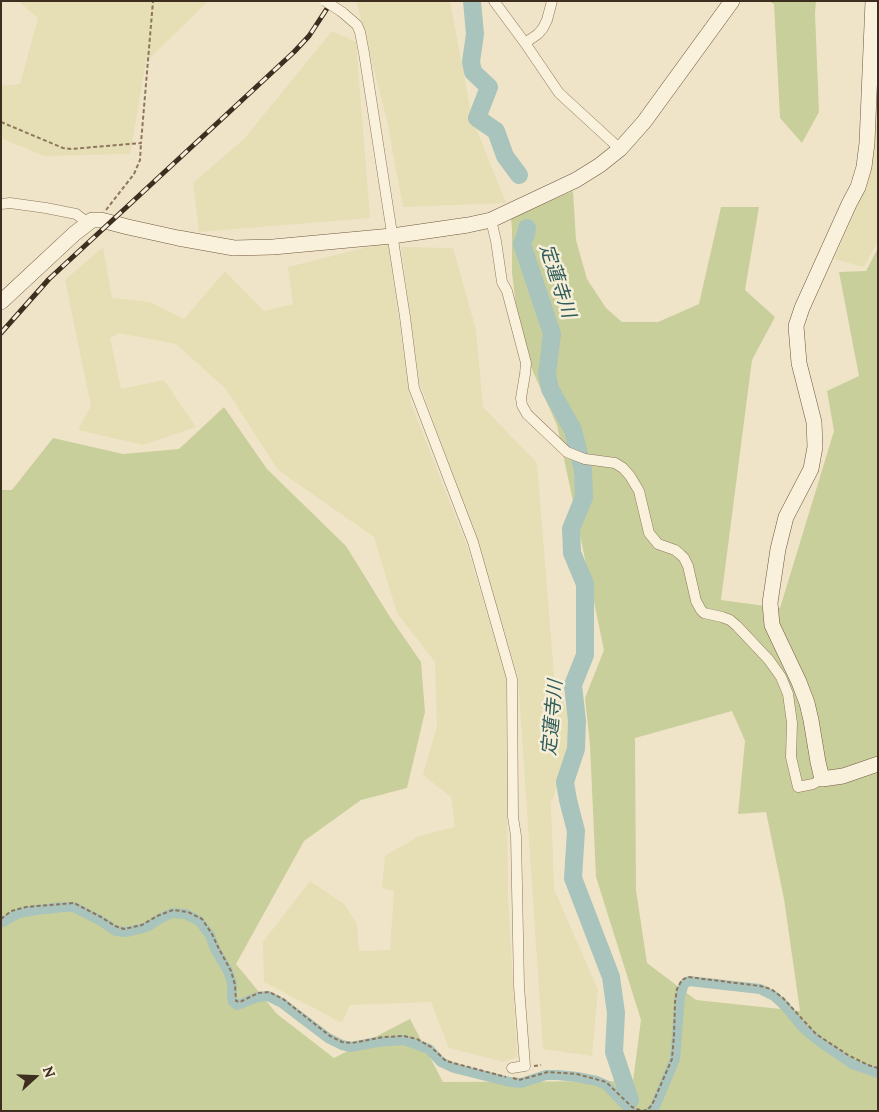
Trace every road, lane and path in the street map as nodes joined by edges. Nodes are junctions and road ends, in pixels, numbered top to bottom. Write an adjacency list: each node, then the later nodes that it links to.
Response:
1 (153, 1): 9 (path)
2 (325, 1): 14 (street, bridge)
3 (494, 1): 7 (street)
4 (552, 1): 7 (street)
5 (732, 1): 10 (street)
6 (873, 1): 17 (street)
7 (525, 43): 10 (street)
8 (1, 122): 9 (path)
9 (141, 143): 13 (path)
10 (620, 149): 12 (street)
11 (1, 204): 13 (street)
12 (490, 220): 14 (street); 17 (street)
13 (94, 221): 14 (street); 15 (street)
14 (392, 236): 19 (street)
15 (1, 302)
16 (878, 764): 17 (street)
17 (822, 780)
18 (1, 919): 20 (path)
19 (512, 1068)
20 (878, 1068)

